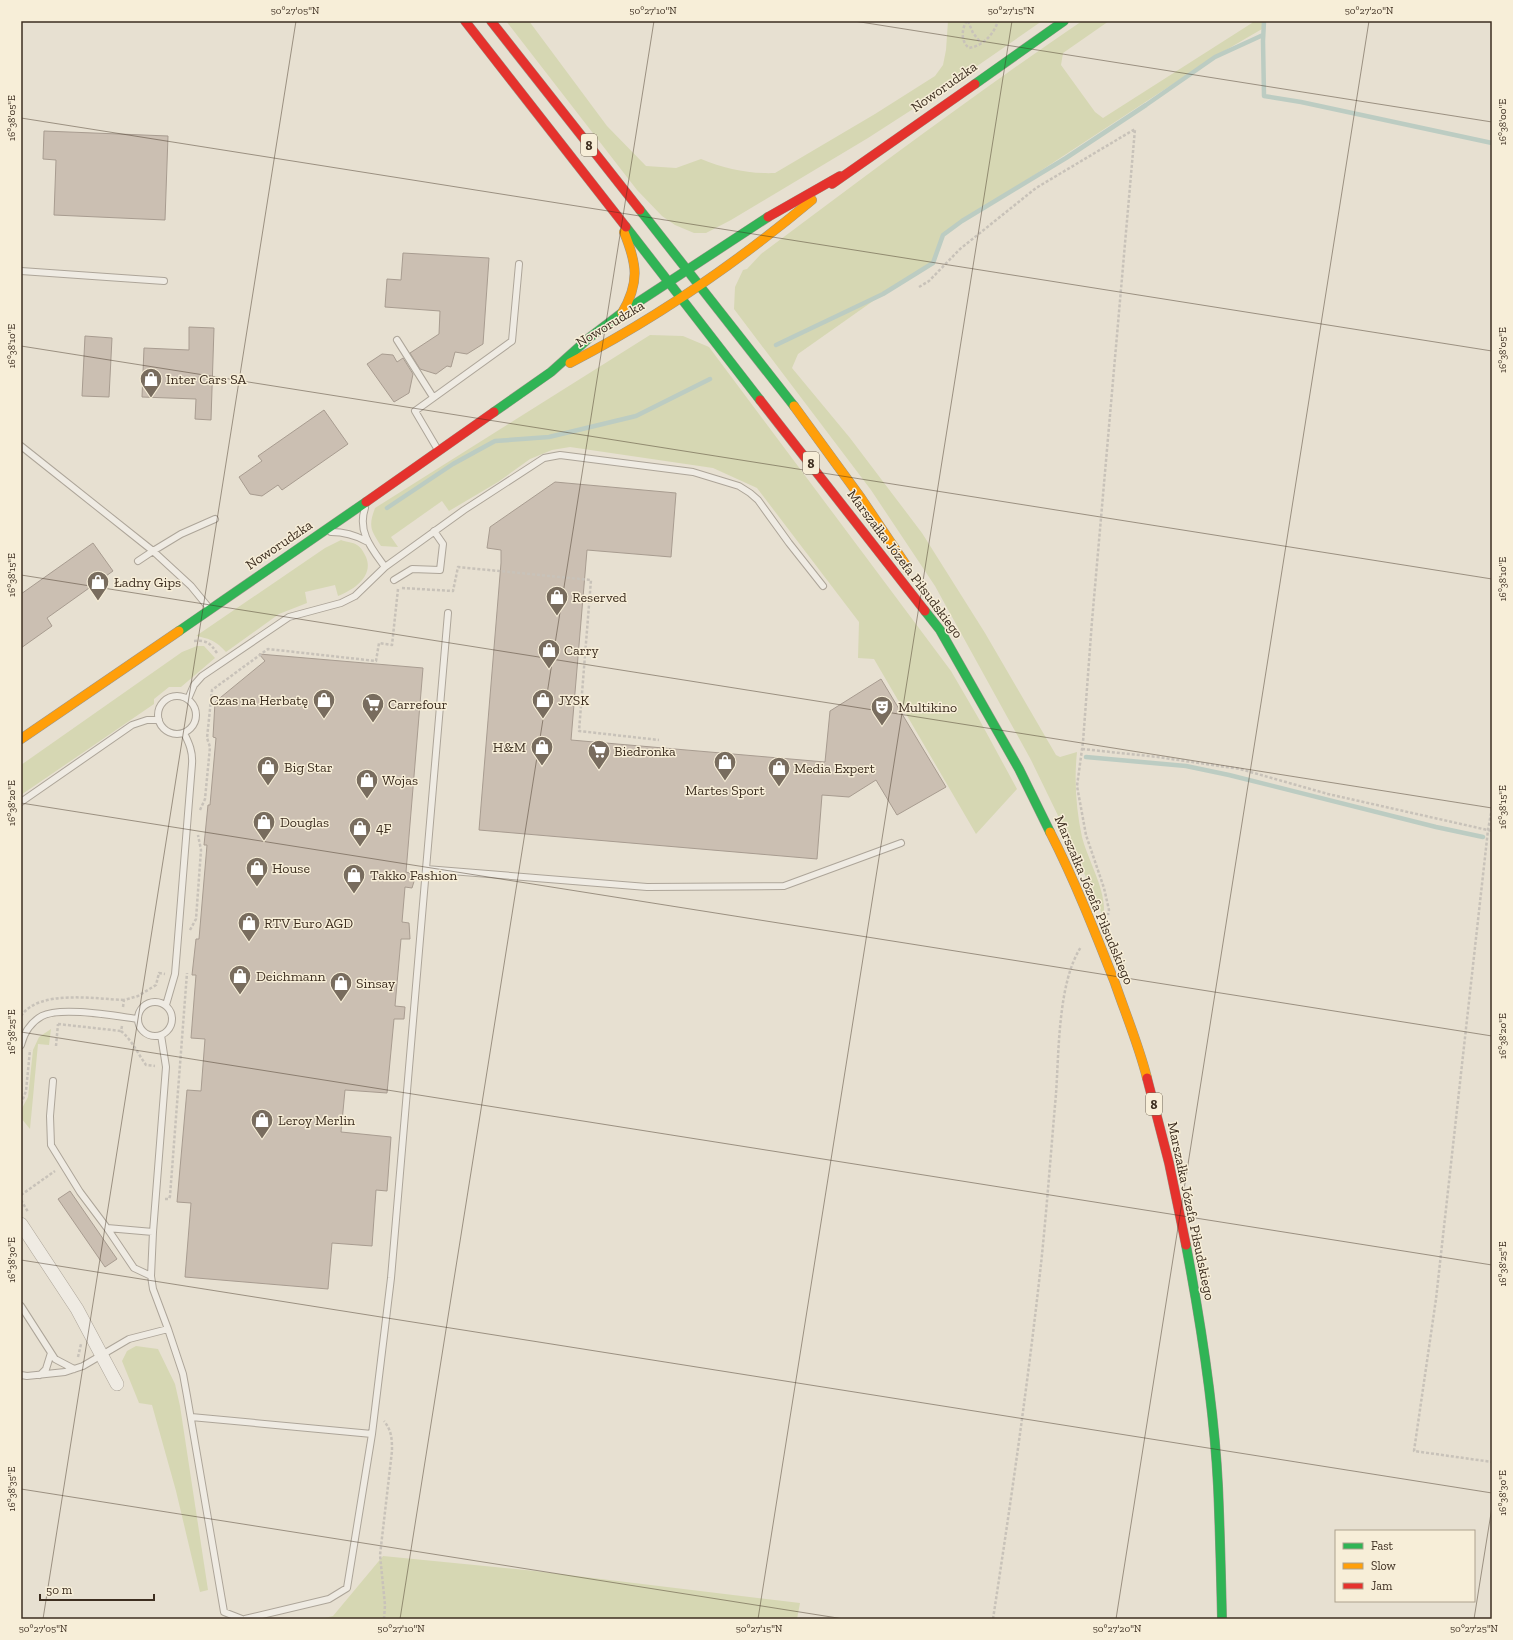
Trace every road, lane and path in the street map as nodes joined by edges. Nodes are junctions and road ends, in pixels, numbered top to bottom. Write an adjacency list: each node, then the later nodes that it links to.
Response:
1 (465, 21): 8 (main road, 8)
2 (491, 21): 10 (main road, 8)
3 (998, 21): 6 (path)
4 (1064, 21): 7 (main road, Noworudzka)
5 (968, 22): 6 (path); 6 (path)
6 (980, 41)
7 (840, 176): 10 (main road, Noworudzka); 14 (main road, Noworudzka)
8 (617, 216): 13 (main road, 8); 17 (main road)
9 (519, 264): 20 (lane)
10 (687, 270): 13 (main road, Noworudzka); 14 (main road, 8)
11 (21, 271): 12 (lane)
12 (164, 281)
13 (669, 282): 16 (main road, 8); 17 (main road, Noworudzka)
14 (699, 285): 16 (main road, Noworudzka); 31 (main road, Marszałka Józefa Piłsudskiego / 8)
15 (919, 287): 46 (path)
16 (681, 297): 19 (main road, Noworudzka); 37 (main road, Marszałka Józefa Piłsudskiego / 8)
17 (621, 314): 19 (main road, Noworudzka)
18 (397, 340): 20 (lane)
19 (551, 372): 22 (main road, Noworudzka)
20 (434, 397): 22 (lane)
21 (21, 446): 28 (lane)
22 (439, 451): 23 (main road, Noworudzka)
23 (368, 501): 26 (main road, Noworudzka); 27 (lane)
24 (215, 519): 28 (lane)
25 (434, 531): 30 (lane); 32 (lane); 33 (lane)
26 (322, 533): 27 (lane); 35 (main road, Noworudzka)
27 (366, 541): 30 (lane)
28 (153, 551): 29 (lane); 35 (lane)
29 (138, 561)
30 (385, 567): 39 (lane)
31 (910, 573)
32 (394, 580)
33 (823, 586)
34 (918, 588): 37 (main road, 8)
35 (210, 610): 44 (main road, Noworudzka)
36 (448, 613): 54 (lane)
37 (940, 630): 55 (main road, Marszałka Józefa Piłsudskiego / 8)
38 (187, 644): 39 (path)
39 (223, 661): 40 (path); 41 (lane)
40 (230, 676): 45 (path); 49 (path)
41 (188, 699): 42 (lane); 43 (lane)
42 (159, 720): 43 (lane); 47 (lane)
43 (184, 733): 58 (lane)
44 (21, 739)
45 (658, 740)
46 (1082, 749): 51 (path); 55 (path)
47 (21, 802)
48 (1492, 808): 51 (path)
49 (200, 815)
50 (199, 829): 56 (path)
51 (1488, 830): 52 (path); 85 (path)
52 (1492, 831)
53 (901, 844): 54 (lane)
54 (426, 869): 82 (lane)
55 (1096, 934): 88 (path); 89 (main road, Marszałka Józefa Piłsudskiego / 8)
56 (190, 936)
57 (188, 968): 69 (path)
58 (166, 1005): 59 (lane); 62 (lane)
59 (138, 1019): 62 (lane); 63 (lane)
60 (53, 1024): 61 (path)
61 (121, 1031)
62 (161, 1035): 69 (lane)
63 (21, 1045)
64 (31, 1048): 66 (path)
65 (53, 1081): 71 (lane)
66 (21, 1104)
67 (58, 1168): 68 (path)
68 (21, 1195)
69 (155, 1198): 72 (lane)
70 (21, 1224): 77 (street)
71 (106, 1228): 72 (lane); 73 (lane)
72 (153, 1232): 73 (lane)
73 (151, 1276): 75 (lane)
74 (21, 1306): 76 (lane)
75 (168, 1329): 77 (lane); 83 (lane)
76 (51, 1353): 78 (lane); 80 (lane)
77 (102, 1354): 78 (lane); 81 (street)
78 (74, 1369): 80 (lane)
79 (21, 1375): 80 (lane)
80 (40, 1375)
81 (117, 1384)
82 (374, 1414): 84 (lane); 87 (path)
83 (191, 1417): 84 (lane); 86 (lane)
84 (372, 1434): 86 (lane)
85 (1492, 1462)
86 (244, 1619)
87 (384, 1619)
88 (993, 1619)
89 (1222, 1619)

